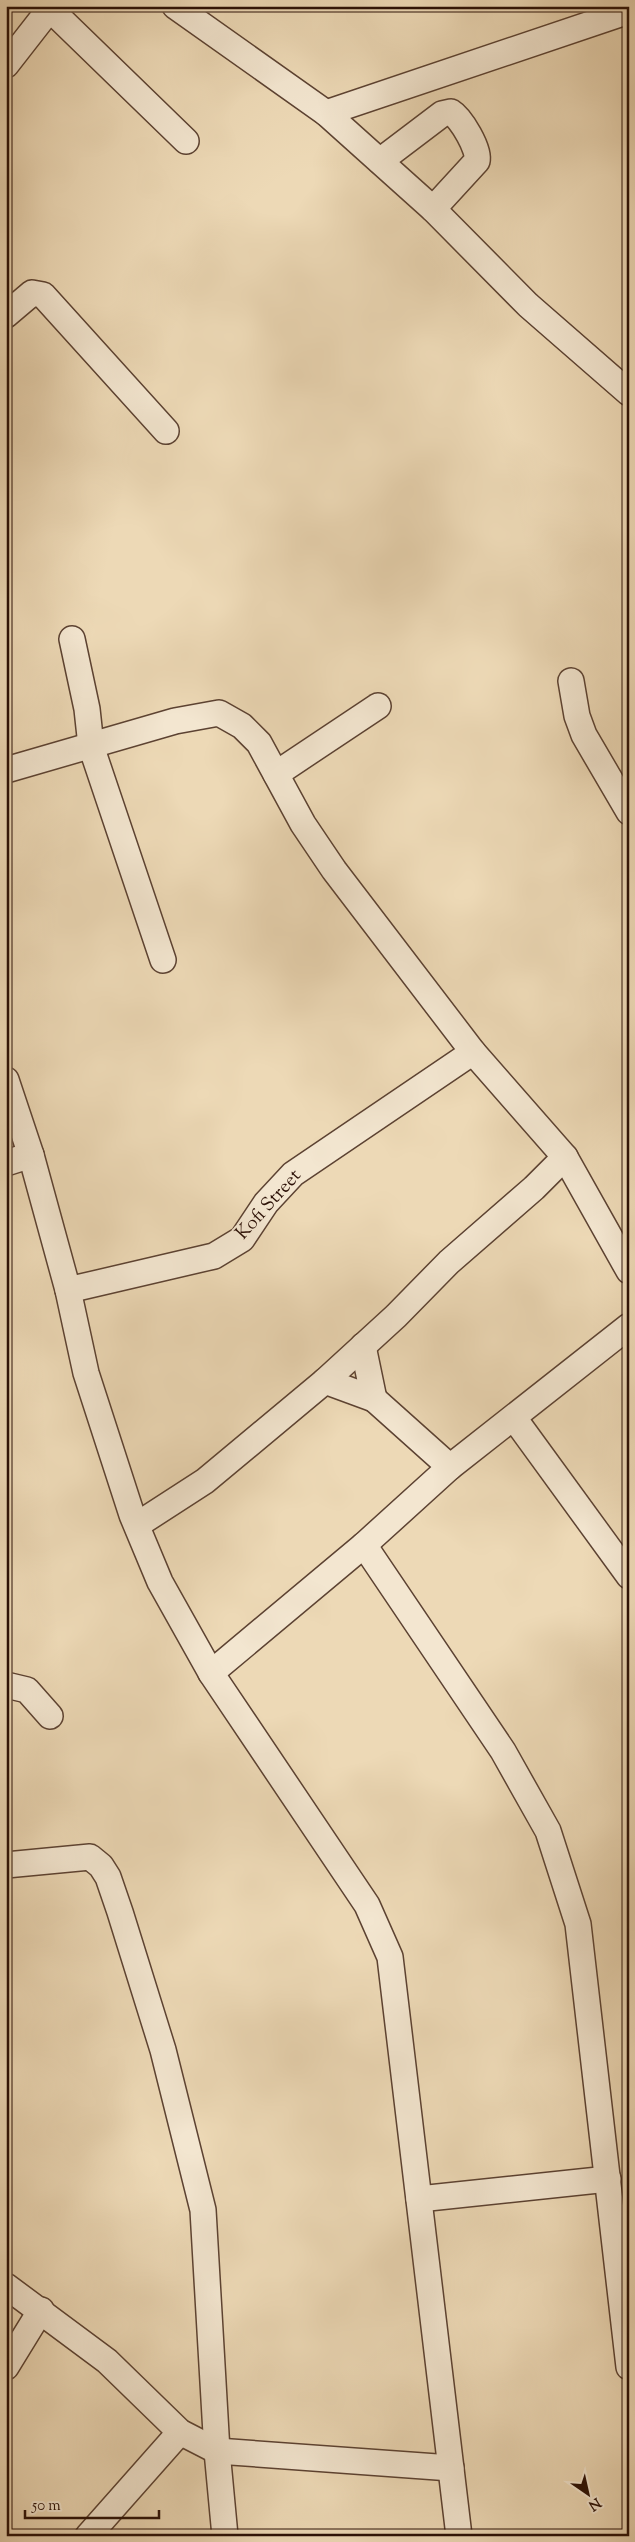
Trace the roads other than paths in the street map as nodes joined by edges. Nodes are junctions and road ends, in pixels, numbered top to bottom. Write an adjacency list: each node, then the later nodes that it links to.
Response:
1 (176, 6): 5 (street)
2 (51, 8): 4 (street); 6 (street)
3 (629, 11): 5 (street)
4 (10, 51)
5 (326, 113): 7 (street)
6 (186, 141)
7 (380, 161): 8 (street); 8 (street)
8 (433, 208): 10 (street)
9 (6, 315): 11 (street)
10 (629, 392)
11 (166, 431)
12 (72, 639): 15 (street)
13 (571, 681): 18 (street)
14 (378, 706): 17 (street)
15 (91, 746): 16 (street); 17 (street); 19 (street)
16 (6, 770)
17 (276, 774): 20 (street)
18 (629, 812)
19 (163, 960)
20 (473, 1052): 23 (street); 26 (street, Kofi Street)
21 (6, 1080): 22 (street)
22 (31, 1155): 24 (street); 26 (street)
23 (565, 1157): 25 (street); 28 (street)
24 (6, 1163)
25 (629, 1271)
26 (68, 1290): 33 (street)
27 (629, 1326): 31 (street)
28 (363, 1346): 29 (street); 30 (street)
29 (325, 1380): 30 (street); 33 (street)
30 (374, 1399): 32 (street)
31 (514, 1418): 32 (street); 35 (street)
32 (450, 1467): 34 (street)
33 (136, 1525): 36 (street)
34 (364, 1545): 36 (street); 40 (street)
35 (629, 1576)
36 (211, 1673): 41 (street)
37 (6, 1685): 38 (street)
38 (50, 1716)
39 (6, 1865): 47 (street)
40 (608, 2179): 41 (street); 45 (street)
41 (419, 2199): 48 (street)
42 (6, 2286): 43 (street)
43 (41, 2310): 44 (street); 46 (street)
44 (6, 2367)
45 (629, 2367)
46 (180, 2432): 47 (street); 49 (street)
47 (217, 2452): 48 (street); 50 (street)
48 (451, 2468): 51 (street)
49 (88, 2536)
50 (225, 2536)
51 (459, 2536)

